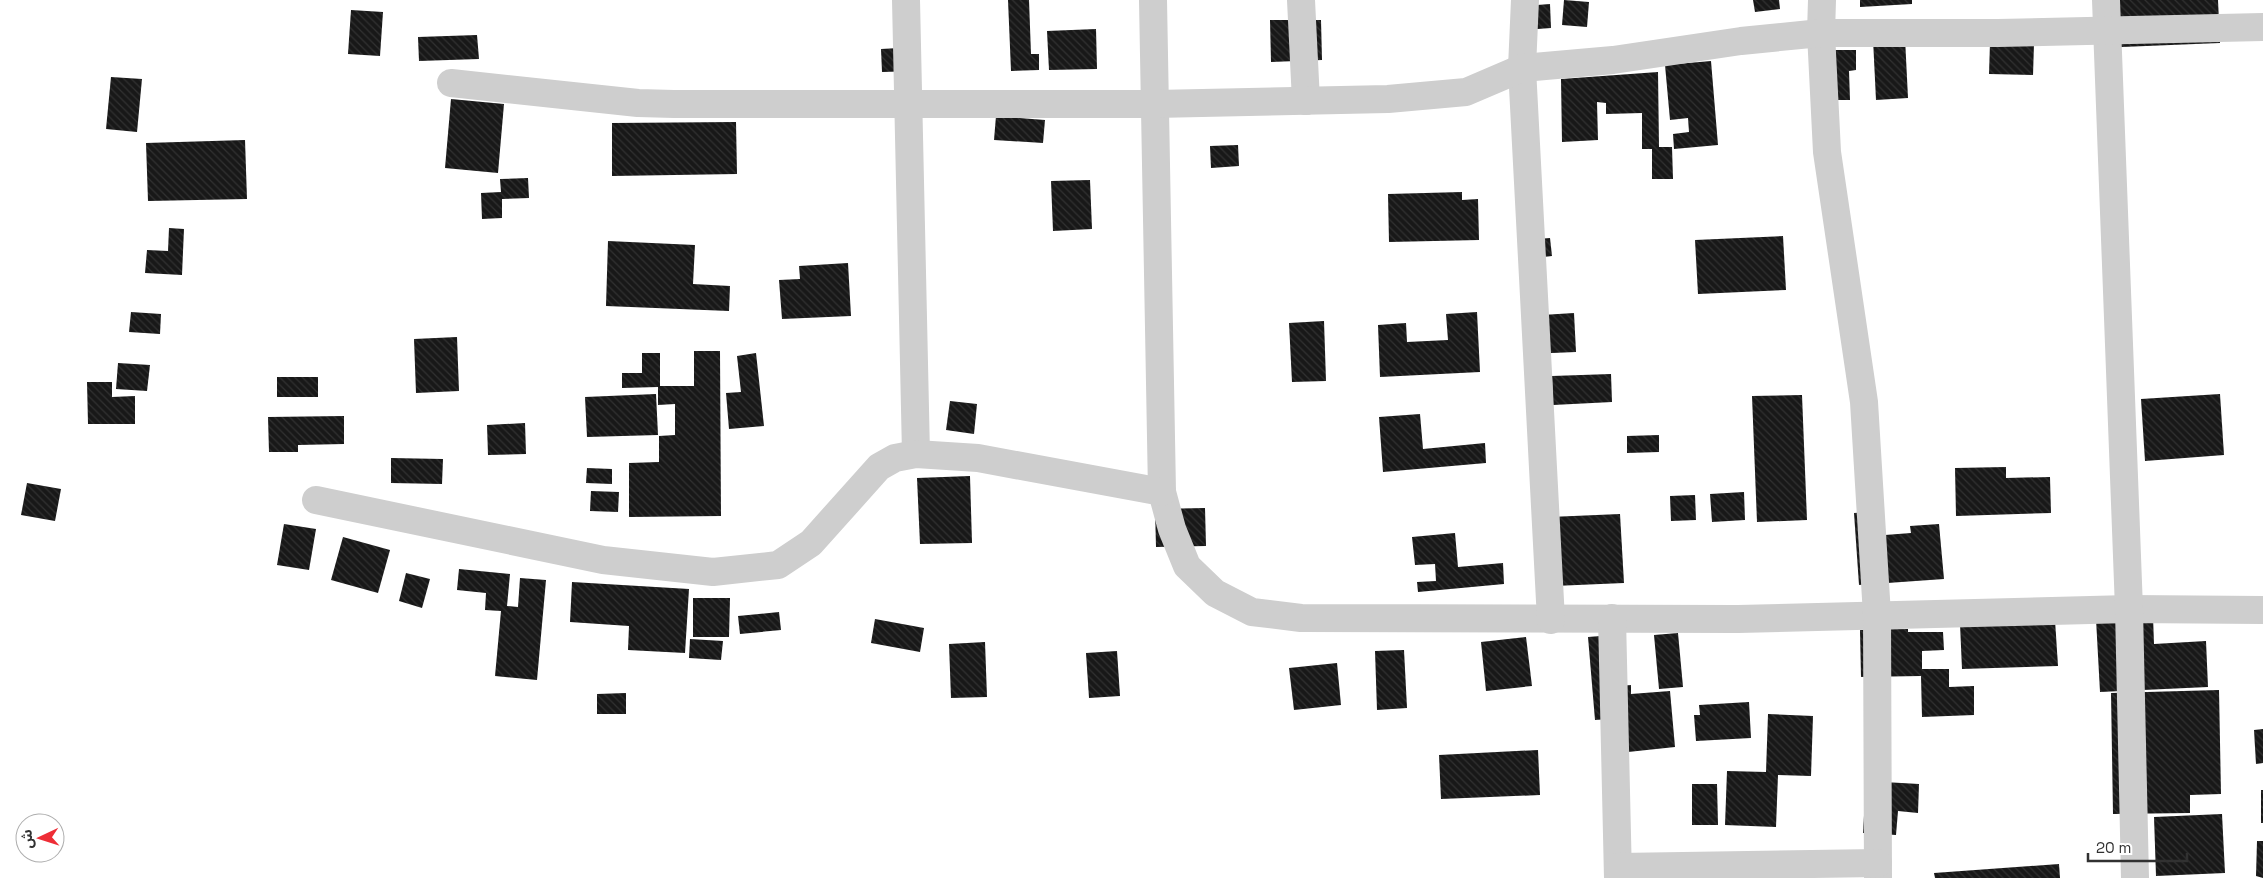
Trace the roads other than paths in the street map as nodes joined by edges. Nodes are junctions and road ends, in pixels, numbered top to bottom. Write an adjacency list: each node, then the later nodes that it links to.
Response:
1 (906, 0): 13 (street)
2 (1152, 0): 14 (street)
3 (1301, 0): 12 (street)
4 (1525, 0): 10 (street)
5 (1822, 0): 9 (street)
6 (2106, 0): 8 (street)
7 (2263, 27): 8 (street)
8 (2106, 31): 9 (street); 18 (street)
9 (1821, 34): 10 (street); 20 (street)
10 (1522, 68): 12 (street); 22 (street)
11 (450, 83): 13 (street)
12 (1306, 101): 14 (street)
13 (907, 104): 14 (street); 15 (street)
14 (1155, 104): 16 (street)
15 (916, 454): 16 (street); 17 (street)
16 (1162, 492): 22 (street)
17 (316, 500)
18 (2129, 610): 19 (street); 20 (street); 25 (street)
19 (2263, 610)
20 (1877, 615): 21 (street); 23 (street)
21 (1612, 618): 22 (street); 24 (street)
22 (1551, 620)
23 (1878, 870): 24 (street)
24 (1618, 872)
25 (2135, 878)

